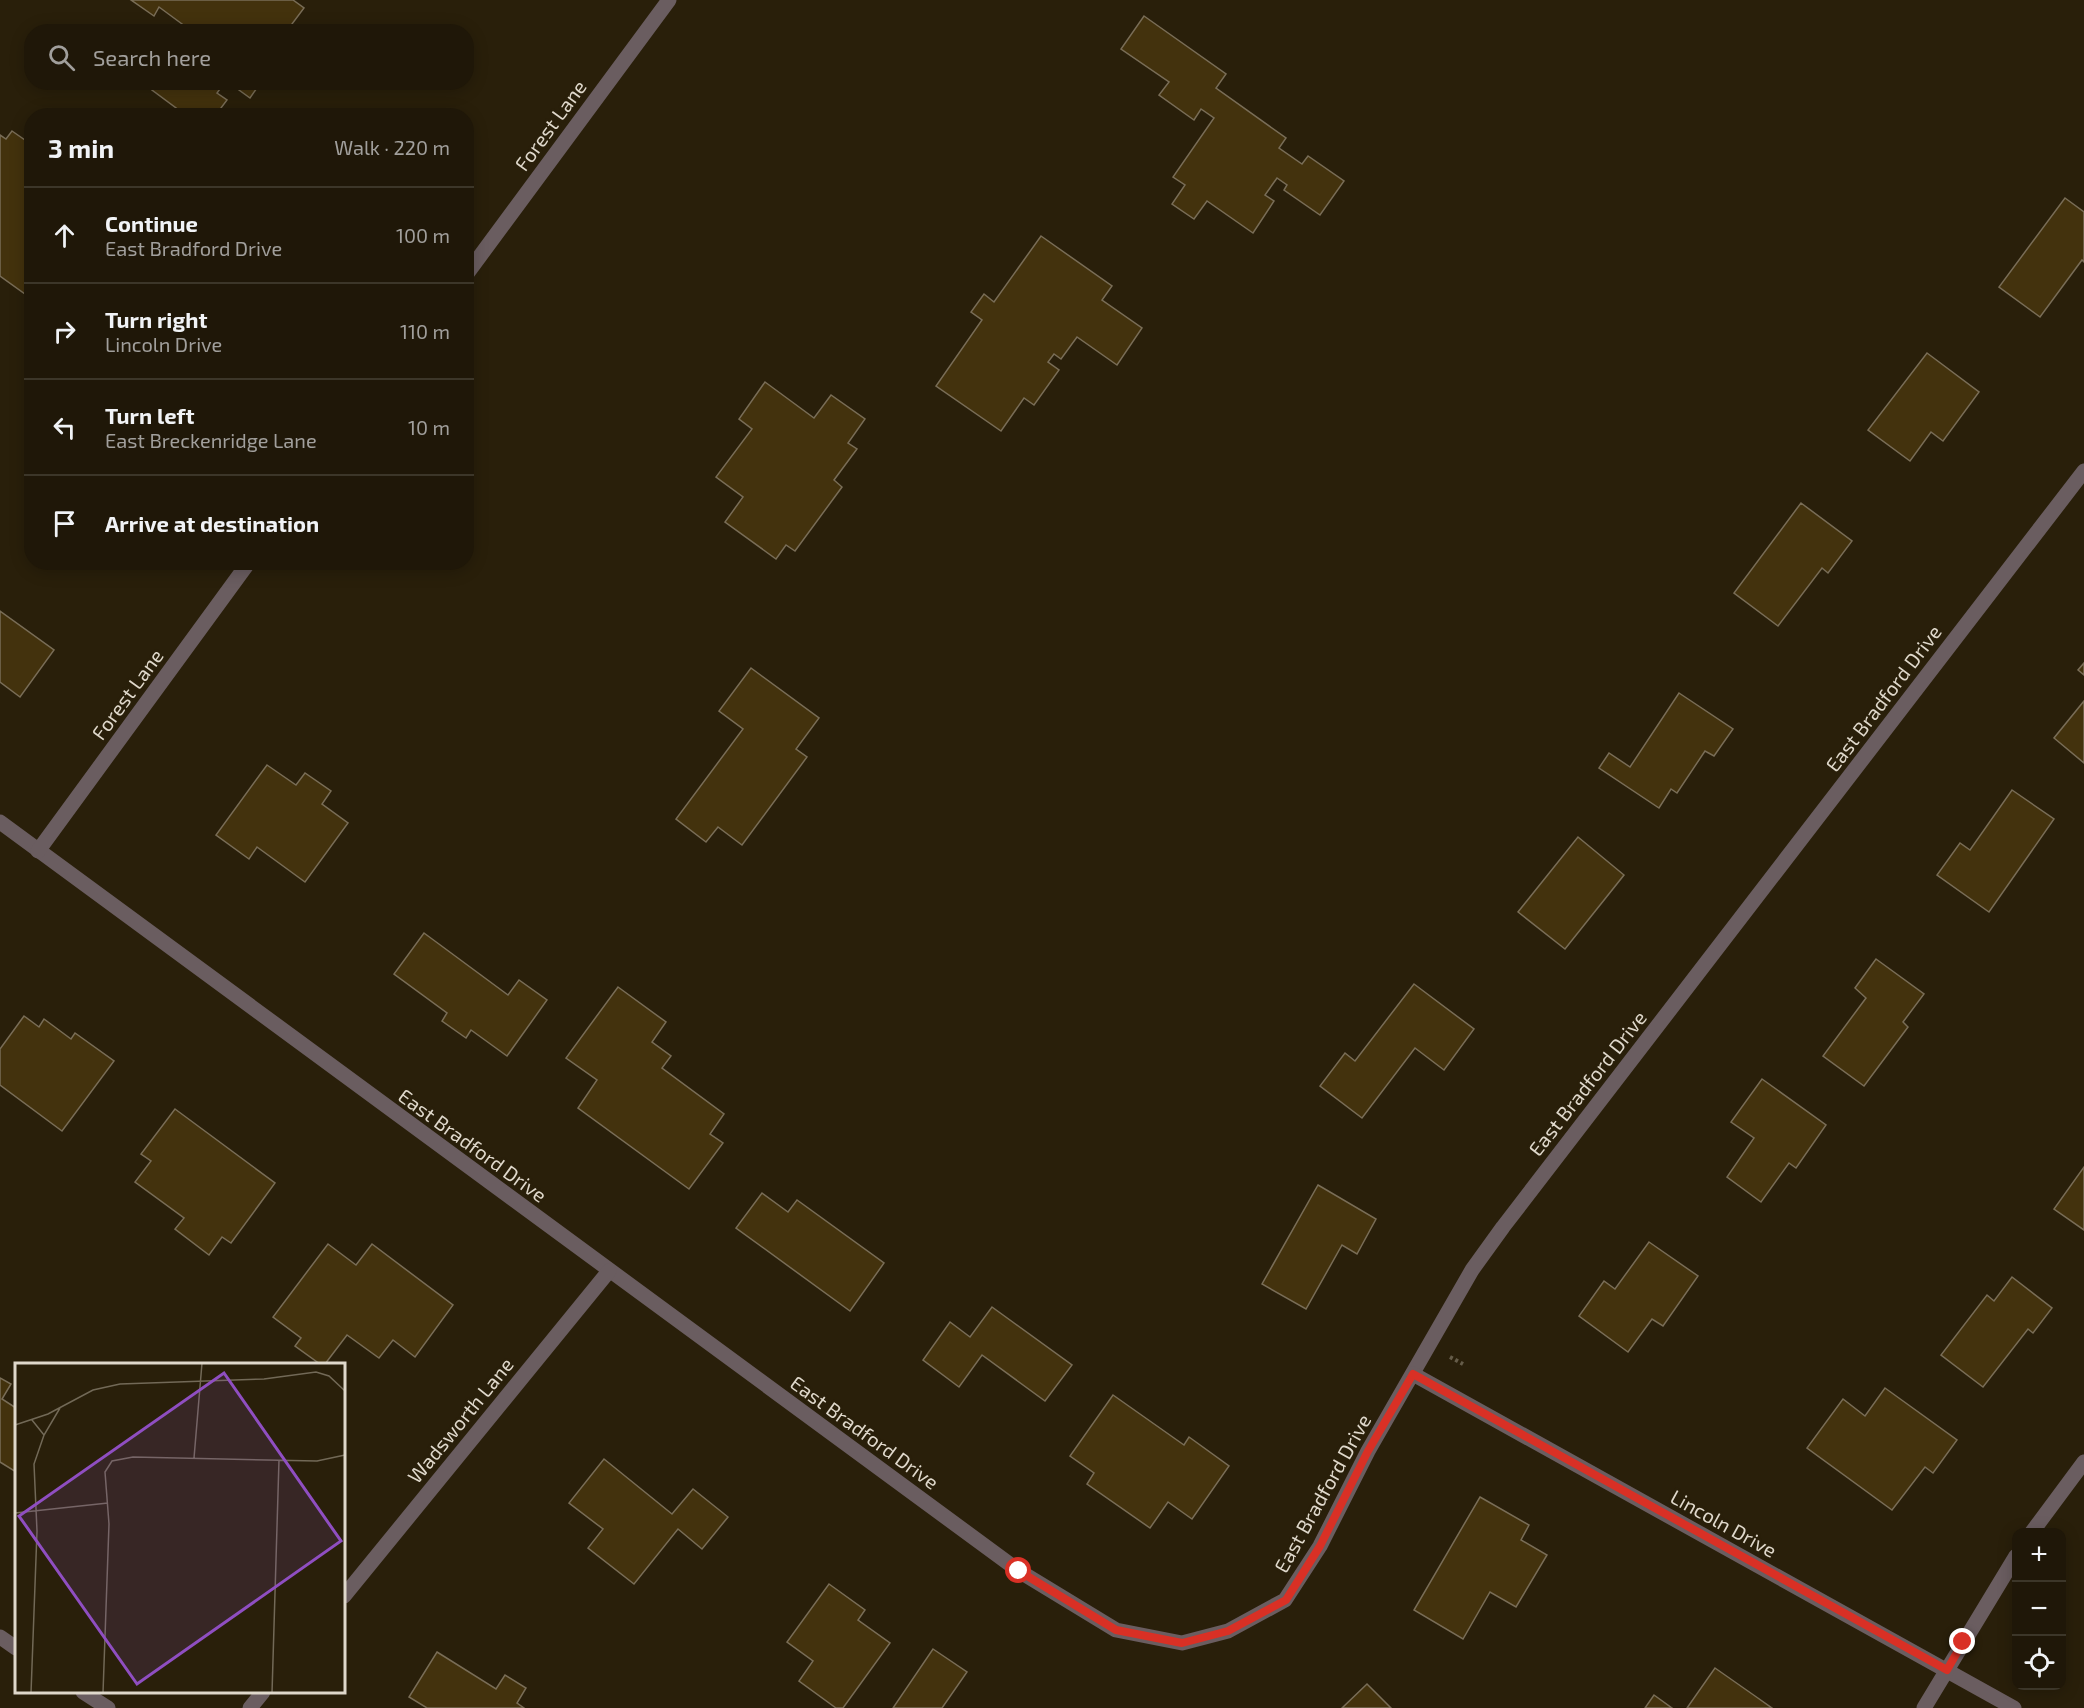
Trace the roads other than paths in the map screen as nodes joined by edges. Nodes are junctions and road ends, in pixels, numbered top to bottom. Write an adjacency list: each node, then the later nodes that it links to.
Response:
1 (669, 0): 2 (street, Forest Lane)
2 (474, 264)
3 (2084, 471): 8 (street, East Bradford Drive)
4 (243, 570): 6 (street, Forest Lane)
5 (0, 822): 6 (street, East Bradford Drive)
6 (38, 850): 7 (street, East Bradford Drive)
7 (609, 1271): 8 (street, East Bradford Drive); 12 (street, Wadsworth Lane)
8 (1413, 1374): 15 (street, Lincoln Drive)
9 (2084, 1462): 10 (street)
10 (2036, 1528)
11 (2012, 1563): 15 (street)
12 (345, 1595)
13 (0, 1637): 14 (street)
14 (15, 1647)
15 (1947, 1670): 20 (street); 21 (street, Lincoln Drive)
16 (85, 1693): 18 (street)
17 (262, 1693): 19 (street)
18 (108, 1708)
19 (250, 1708)
20 (1924, 1708)
21 (2014, 1708)

